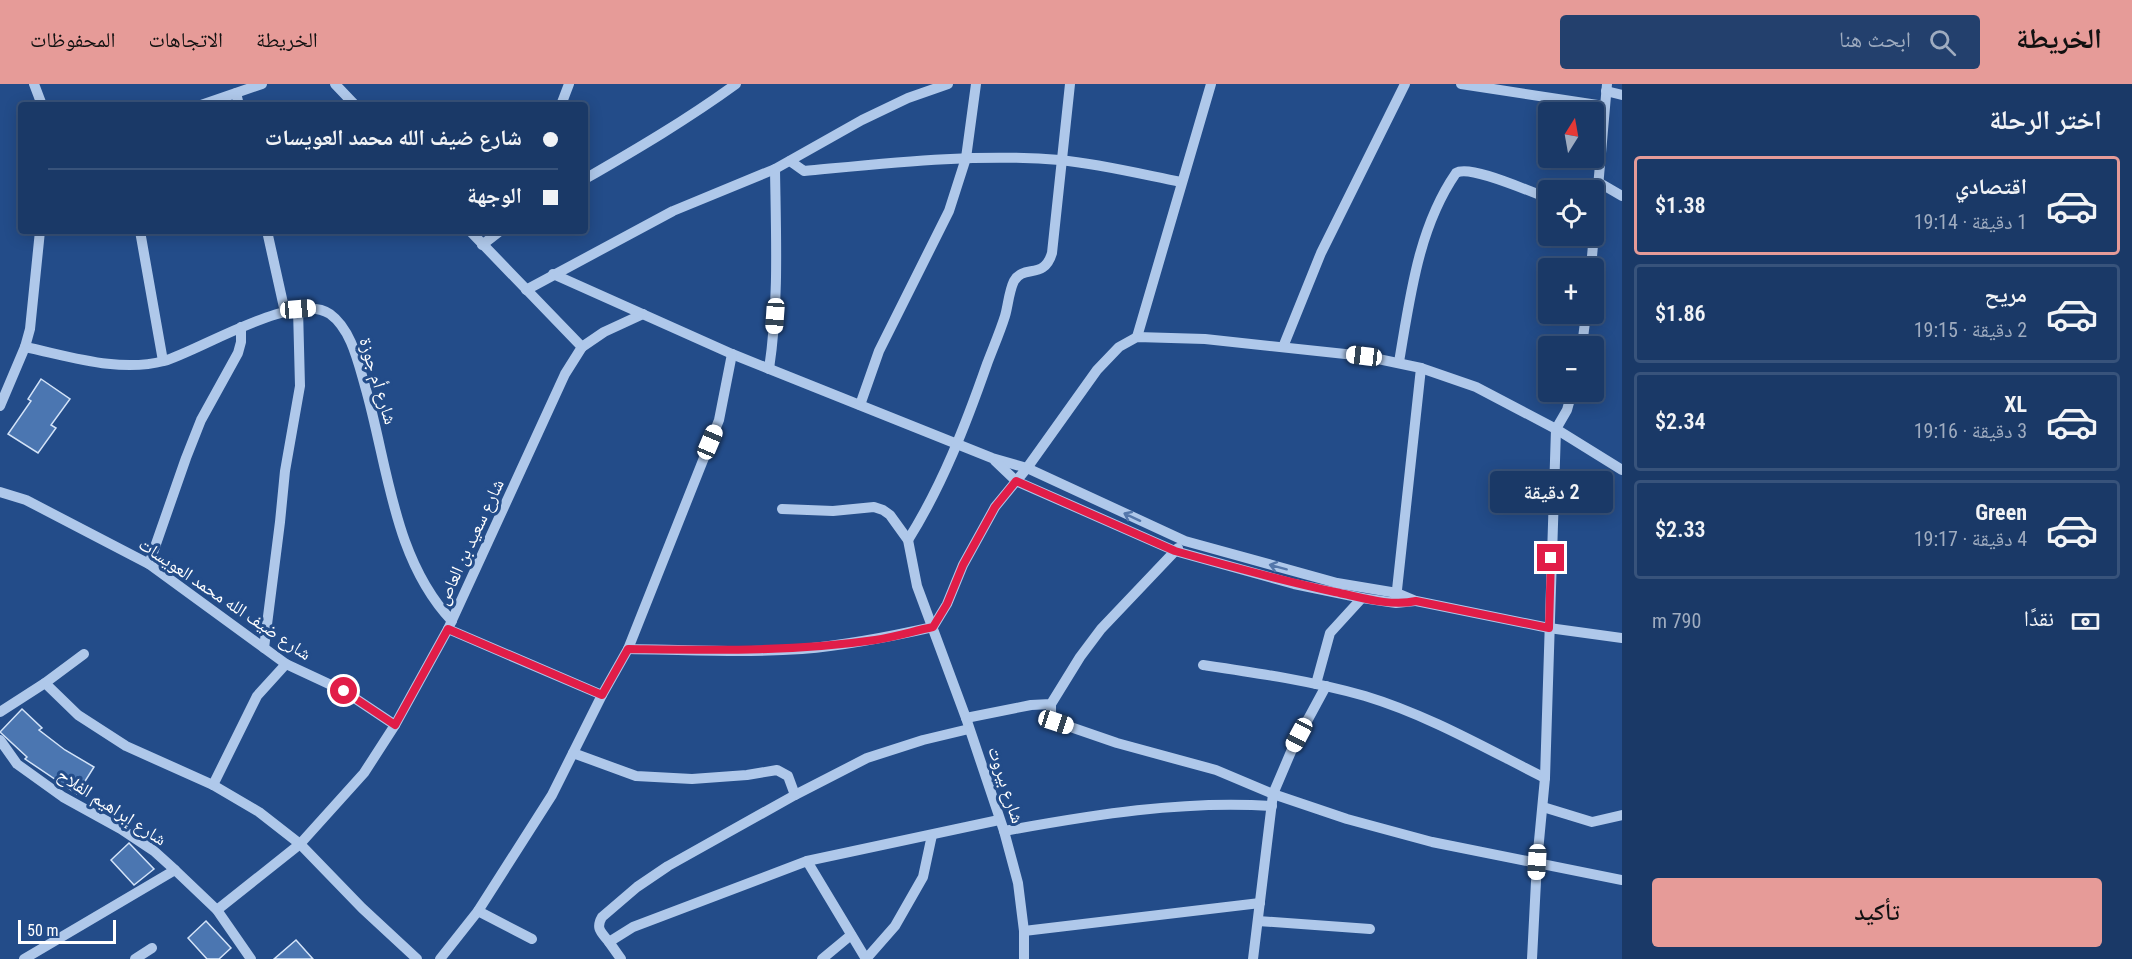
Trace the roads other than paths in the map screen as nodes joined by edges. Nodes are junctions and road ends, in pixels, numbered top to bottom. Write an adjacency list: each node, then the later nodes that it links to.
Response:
1 (34, 84): 15 (street)
2 (262, 84): 13 (street)
3 (335, 84): 18 (street)
4 (569, 84): 19 (street)
5 (736, 84): 26 (street)
6 (948, 84): 24 (street)
7 (976, 84): 22 (street)
8 (1070, 84): 23 (street)
9 (1211, 84): 27 (street)
10 (1405, 84): 46 (street)
11 (1461, 84): 20 (street)
12 (1606, 87): 14 (street); 21 (street)
13 (236, 93): 16 (street); 17 (street)
14 (1622, 95)
15 (41, 102)
16 (210, 102)
17 (238, 102)
18 (352, 102)
19 (562, 102)
20 (1578, 102)
21 (1604, 106)
22 (966, 158): 23 (street); 24 (street); 53 (street)
23 (1062, 160): 27 (street); 56 (street)
24 (790, 161): 25 (street)
25 (775, 170): 37 (street); 51 (street)
26 (588, 177)
27 (1181, 182): 43 (street)
28 (1604, 186): 30 (street)
29 (1538, 194): 49 (street)
30 (1622, 196)
31 (40, 234): 44 (street)
32 (141, 234): 48 (street)
33 (268, 234): 40 (street)
34 (473, 234): 36 (street)
35 (496, 234): 36 (street)
36 (482, 245): 38 (street)
37 (553, 274): 38 (street); 41 (street)
38 (526, 290): 45 (street)
39 (298, 309): 40 (street, شارع أم جوزة); 69 (street, شارع أم جوزة); 73 (street)
40 (285, 312): 42 (street, شارع أم جوزة)
41 (643, 314): 45 (street); 47 (street)
42 (241, 327): 48 (street, شارع أم جوزة); 66 (street)
43 (1137, 338): 46 (street); 58 (street)
44 (25, 347): 48 (street, شارع أم جوزة); 54 (street)
45 (582, 347): 69 (street, شارع سعيد بن العاص)
46 (1283, 347): 49 (street)
47 (732, 354): 51 (street); 74 (street)
48 (163, 361)
49 (1399, 362): 50 (street)
50 (1421, 368): 55 (street); 68 (street)
51 (769, 369): 53 (street)
52 (1569, 402): 55 (street)
53 (860, 405): 56 (street)
54 (0, 406)
55 (1556, 429): 59 (street); 71 (street)
56 (956, 443): 57 (street); 63 (street)
57 (992, 458): 58 (street); 60 (street)
58 (1027, 468): 60 (street); 64 (street, one-way to 58)
59 (1622, 470)
60 (1016, 481): 65 (street); 70 (street)
61 (0, 492): 66 (street, شارع ضيف الله محمد العويسات)
62 (782, 509): 63 (street)
63 (908, 540): 70 (street, شارع بيروت)
64 (1185, 541): 65 (street); 68 (street, one-way to 64)
65 (1175, 551): 67 (street); 81 (street)
66 (149, 564): 73 (street, شارع ضيف الله محمد العويسات)
67 (1362, 598): 68 (street); 79 (street)
68 (1396, 598): 71 (street)
69 (450, 625): 80 (street); 84 (street, شارع سعيد بن العاص)
70 (933, 627): 74 (street); 83 (street, شارع بيروت)
71 (1549, 628): 72 (street); 87 (street)
72 (1622, 637)
73 (264, 648): 76 (street, شارع ضيف الله محمد العويسات)
74 (628, 649): 80 (street)
75 (84, 654): 78 (street)
76 (286, 664): 84 (street, شارع ضيف الله محمد العويسات); 88 (street)
77 (1203, 665): 79 (street)
78 (45, 684): 82 (street); 88 (street)
79 (1321, 685): 87 (street); 89 (street)
80 (602, 695): 86 (street)
81 (1051, 704): 83 (street); 89 (street)
82 (0, 712)
83 (968, 724): 90 (street); 94 (street, شارع بيروت)
84 (395, 725): 96 (street, شارع سعيد بن العاص)
85 (0, 740): 99 (street, شارع إبراهيم الفلاح)
86 (573, 753): 90 (street); 103 (street)
87 (1545, 778): 92 (street)
88 (213, 785): 96 (street)
89 (1273, 794): 91 (street); 98 (street)
90 (795, 795): 109 (street)
91 (1272, 806): 94 (street); 101 (street)
92 (1543, 807): 93 (street); 98 (street)
93 (1622, 815)
94 (1002, 826): 95 (street); 106 (street, شارع بيروت)
95 (932, 835): 97 (street); 118 (street)
96 (300, 844): 102 (street, شارع سعيد بن العاص); 114 (street)
97 (807, 861): 107 (street); 109 (street)
98 (1537, 862): 100 (street); 121 (street)
99 (175, 870): 102 (street, شارع إبراهيم الفلاح); 111 (street)
100 (1622, 880)
101 (1260, 903): 104 (street); 106 (street)
102 (217, 910): 113 (street, شارع إبراهيم الفلاح)
103 (478, 911): 108 (street); 115 (street)
104 (1258, 921): 105 (street); 120 (street)
105 (1370, 929)
106 (1024, 932): 119 (street, شارع بيروت)
107 (851, 935): 117 (street); 118 (street)
108 (532, 939)
109 (609, 942): 116 (street)
110 (152, 948): 112 (street)
111 (24, 959)
112 (135, 959)
113 (251, 959)
114 (417, 959)
115 (440, 959)
116 (621, 959)
117 (822, 959)
118 (866, 959)
119 (1024, 959)
120 (1253, 959)
121 (1532, 959)

